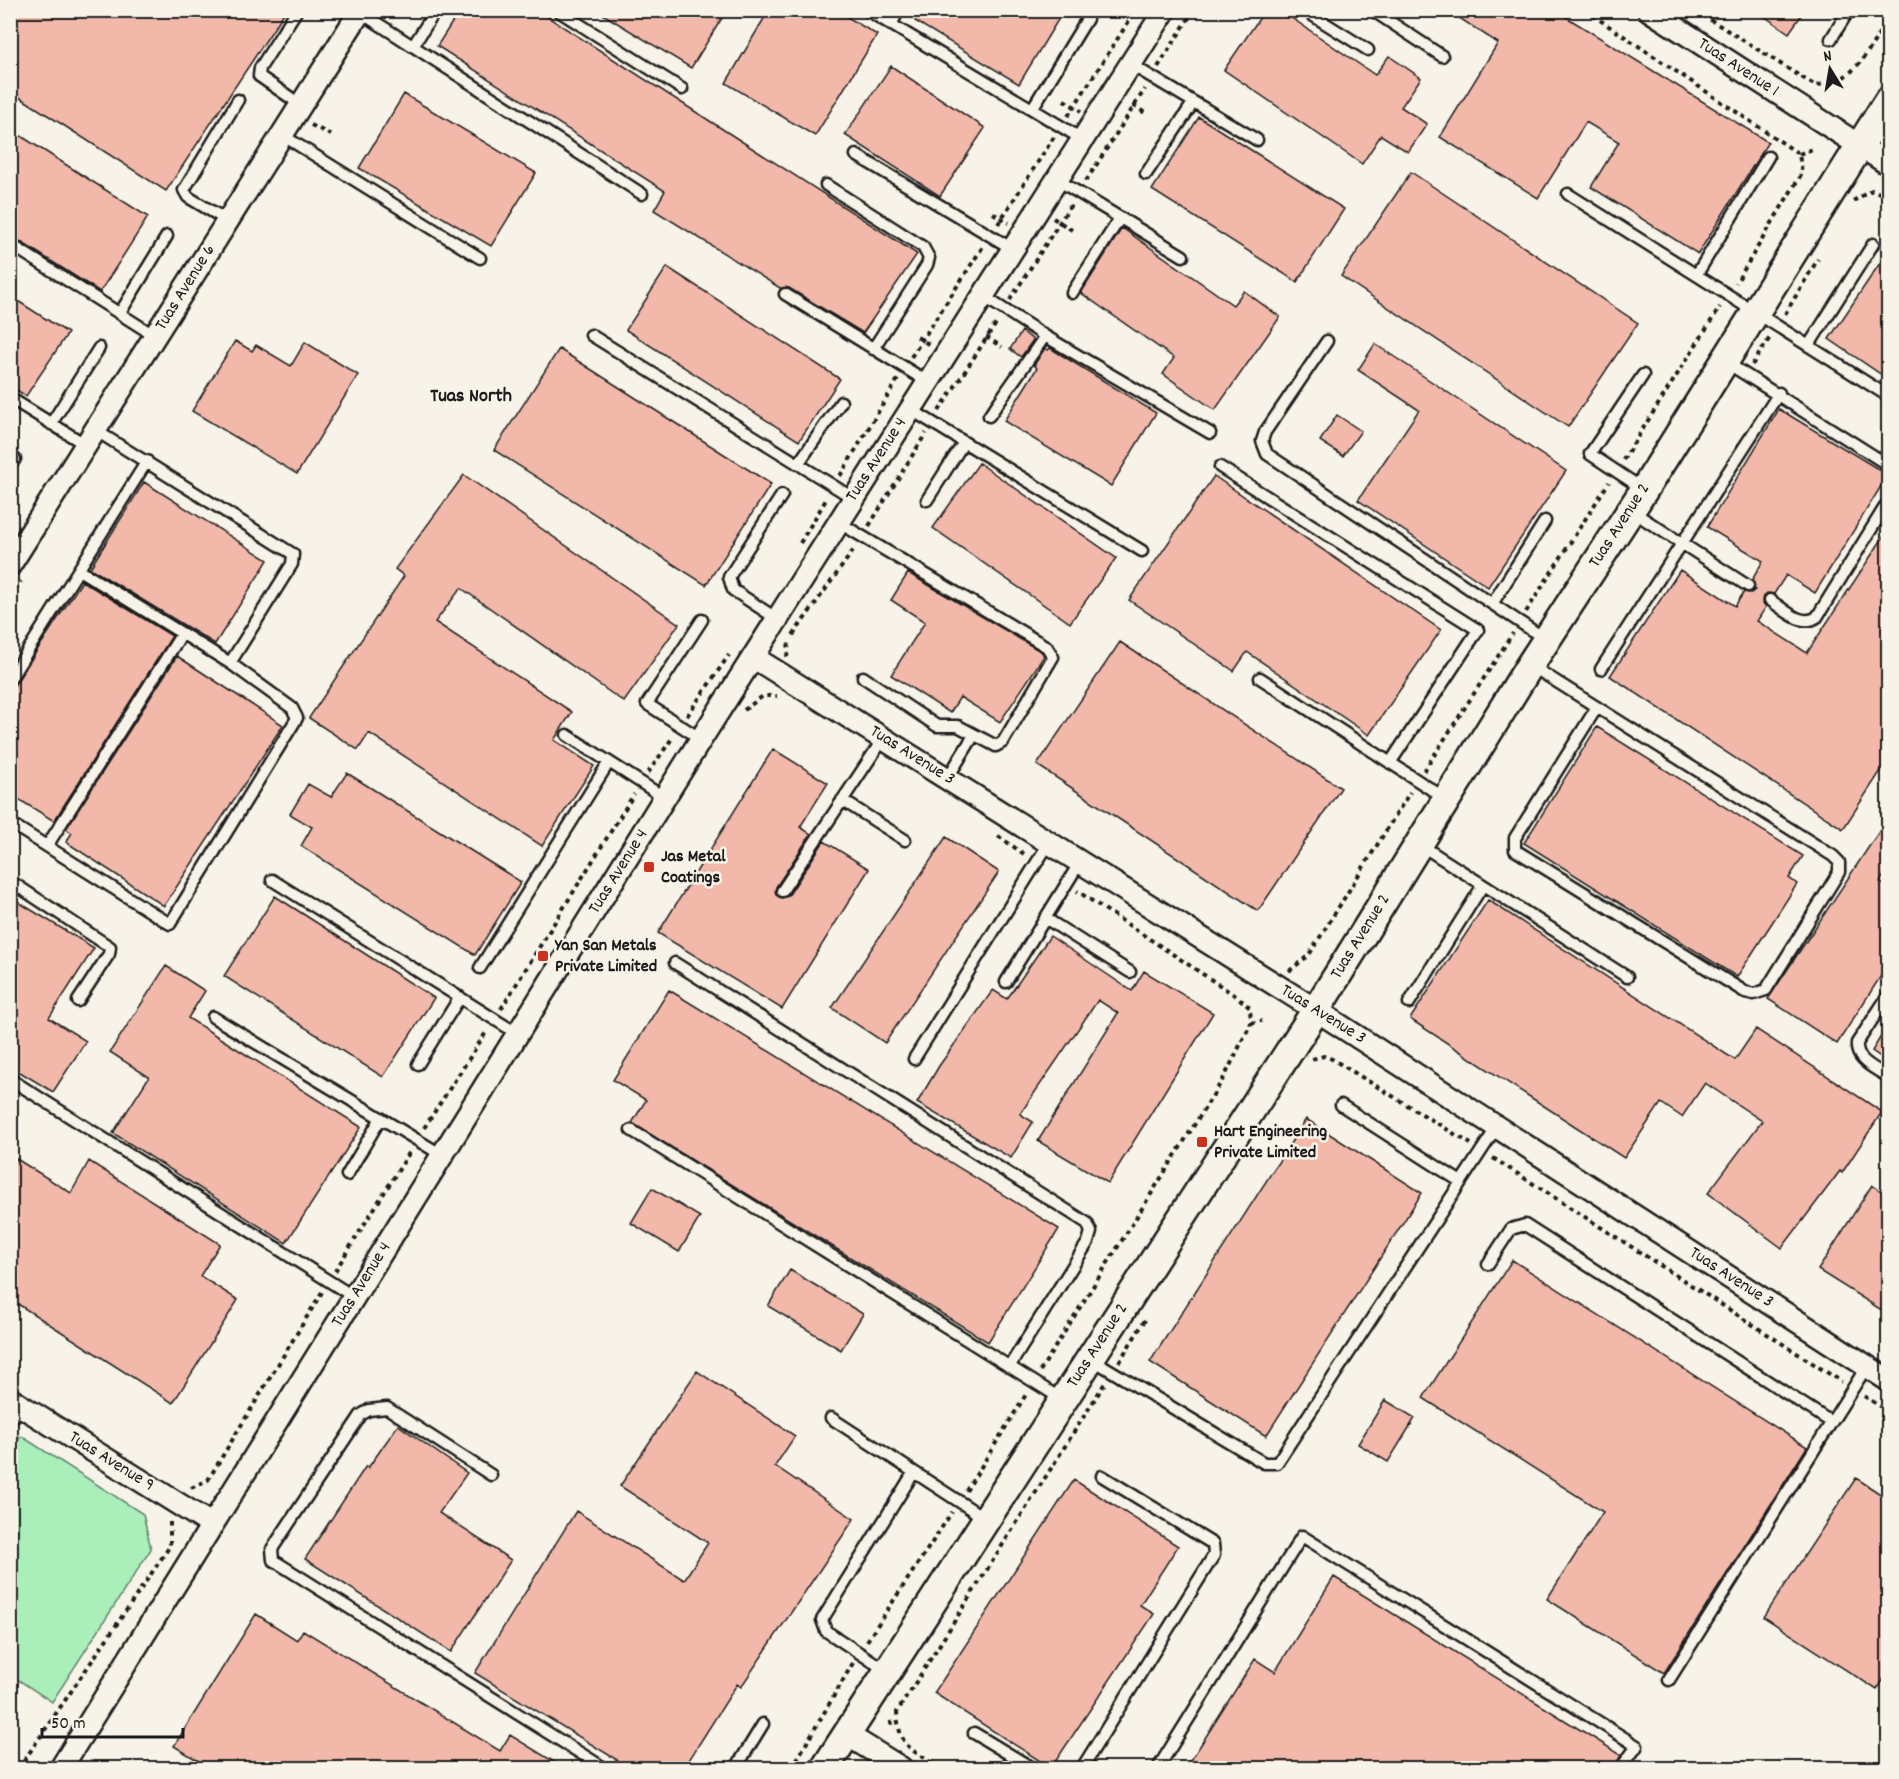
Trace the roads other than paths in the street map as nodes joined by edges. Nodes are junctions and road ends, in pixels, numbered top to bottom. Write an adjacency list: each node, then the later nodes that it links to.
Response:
1 (297, 10): 24 (lane)
2 (436, 10): 15 (lane)
3 (557, 10): 19 (lane)
4 (867, 10): 13 (lane)
5 (899, 10): 13 (lane)
6 (1088, 10): 23 (lane)
7 (1165, 10): 18 (street, Tuas Avenue 4)
8 (1304, 10): 16 (lane)
9 (1372, 10): 17 (lane)
10 (1649, 10): 28 (street, Tuas Avenue 1)
11 (1849, 10): 14 (lane)
12 (361, 11): 15 (lane); 24 (street, Tuas Avenue 6)
13 (891, 25): 23 (lane)
14 (1831, 39)
15 (413, 46): 35 (lane)
16 (1368, 51)
17 (1442, 56)
18 (1130, 64): 22 (lane); 26 (street, Tuas Avenue 4)
19 (682, 89)
20 (238, 100): 38 (lane)
21 (1888, 101): 28 (street, Tuas Avenue 2)
22 (1193, 103): 27 (lane); 32 (lane)
23 (1032, 109): 26 (lane)
24 (298, 110): 25 (street, Tuas Avenue 6)
25 (282, 135): 38 (street, Tuas Avenue 6); 44 (lane)
26 (1082, 139): 33 (street, Tuas Avenue 4)
27 (1257, 140)
28 (1860, 145): 31 (street, Tuas Avenue 1); 49 (street, Tuas Avenue 2)
29 (856, 155): 42 (lane)
30 (1768, 157): 45 (lane)
31 (1888, 164)
32 (1146, 174)
33 (1056, 179): 37 (lane); 42 (street, Tuas Avenue 4)
34 (826, 185): 57 (lane)
35 (642, 194)
36 (1568, 194): 45 (lane)
37 (1120, 218): 43 (lane); 46 (lane)
38 (228, 221): 52 (street, Tuas Avenue 6)
39 (167, 236): 50 (lane)
40 (10, 244): 50 (lane)
41 (1873, 244): 55 (lane)
42 (1011, 248): 48 (street, Tuas Avenue 4)
43 (1183, 256)
44 (480, 258)
45 (1697, 274): 49 (lane)
46 (1072, 293)
47 (785, 294): 57 (lane)
48 (983, 296): 53 (lane); 60 (street, Tuas Avenue 4)
49 (1755, 310): 55 (lane); 58 (street, Tuas Avenue 2)
50 (120, 313): 52 (lane)
51 (591, 334): 72 (lane)
52 (155, 336): 69 (street, Tuas Avenue 6)
53 (1045, 336): 66 (lane); 68 (lane)
54 (1327, 341): 88 (lane)
55 (1809, 345): 62 (lane)
56 (99, 348): 67 (lane)
57 (873, 349): 60 (lane)
58 (1724, 360): 61 (lane); 78 (street, Tuas Avenue 2)
59 (1643, 375): 78 (lane)
60 (928, 382): 65 (street, Tuas Avenue 4)
61 (1779, 393): 73 (lane); 82 (lane)
62 (1888, 396)
63 (10, 398): 67 (lane)
64 (841, 402): 72 (lane)
65 (910, 409): 70 (lane); 76 (street, Tuas Avenue 4)
66 (989, 416)
67 (51, 423): 69 (lane)
68 (1210, 433)
69 (91, 437): 71 (lane); 84 (street, Tuas Avenue 6)
70 (964, 442): 77 (lane); 83 (lane)
71 (147, 461): 85 (lane); 94 (lane)
72 (798, 464): 76 (lane)
73 (1888, 465)
74 (1220, 467): 106 (lane)
75 (782, 495): 89 (lane)
76 (853, 498): 81 (street, Tuas Avenue 4)
77 (927, 500)
78 (1637, 500): 82 (lane); 92 (street, Tuas Avenue 2)
79 (1888, 502): 87 (lane)
80 (1545, 521): 88 (lane)
81 (838, 522): 89 (street, Tuas Avenue 4); 102 (lane)
82 (1682, 543): 86 (lane); 96 (lane)
83 (1142, 551)
84 (10, 565)
85 (79, 570): 91 (lane); 99 (lane)
86 (1748, 586)
87 (1770, 600)
88 (1492, 604): 92 (lane)
89 (777, 619): 93 (street, Tuas Avenue 4)
90 (702, 620): 103 (lane)
91 (181, 635): 94 (lane); 115 (lane)
92 (1546, 640): 95 (street, Tuas Avenue 2)
93 (753, 657): 103 (street, Tuas Avenue 4); 104 (street, Tuas Avenue 3)
94 (230, 663): 115 (lane)
95 (1530, 664): 100 (lane); 110 (street, Tuas Avenue 2)
96 (1601, 669)
97 (863, 677): 102 (lane)
98 (1260, 678): 106 (lane)
99 (10, 679)
100 (1597, 707): 100 (lane)
101 (567, 735): 105 (lane)
102 (974, 735): 107 (lane)
103 (701, 739): 108 (street, Tuas Avenue 4)
104 (883, 739): 107 (street, Tuas Avenue 3); 109 (lane)
105 (609, 762): 108 (lane); 123 (lane)
106 (1390, 763): 110 (lane)
107 (947, 779): 113 (street, Tuas Avenue 3)
108 (665, 798): 133 (street, Tuas Avenue 4)
109 (842, 800): 112 (lane); 120 (lane)
110 (1446, 800): 114 (street, Tuas Avenue 2)
111 (10, 823): 115 (lane)
112 (905, 840)
113 (1049, 843): 116 (street, Tuas Avenue 3); 134 (lane)
114 (1419, 844): 119 (lane); 131 (street, Tuas Avenue 2)
115 (46, 846)
116 (1080, 862): 121 (lane); 131 (street, Tuas Avenue 3)
117 (272, 880): 128 (lane)
118 (10, 881): 129 (lane)
119 (1484, 885): 125 (lane); 130 (lane)
120 (782, 891)
121 (1045, 918): 124 (lane); 126 (lane)
122 (675, 963): 148 (lane)
123 (480, 968)
124 (1130, 972)
125 (1628, 977)
126 (1006, 982)
127 (1888, 996): 136 (lane)
128 (460, 997): 133 (lane); 135 (lane)
129 (78, 1001)
130 (1409, 1003)
131 (1316, 1010): 140 (street, Tuas Avenue 3); 147 (street, Tuas Avenue 2)
132 (213, 1017): 139 (lane)
133 (518, 1034): 142 (street, Tuas Avenue 4)
134 (914, 1059)
135 (418, 1065)
136 (1888, 1077)
137 (10, 1079): 146 (lane)
138 (1341, 1105): 144 (lane)
139 (381, 1118): 142 (lane); 143 (lane)
140 (1497, 1127): 144 (lane); 149 (street, Tuas Avenue 3)
141 (631, 1130): 148 (lane)
142 (442, 1155): 146 (street, Tuas Avenue 4)
143 (347, 1175)
144 (1461, 1182): 147 (lane)
145 (1488, 1264): 154 (lane)
146 (354, 1297): 159 (street, Tuas Avenue 4)
147 (1090, 1358): 151 (street, Tuas Avenue 2)
148 (1009, 1366): 151 (lane)
149 (1867, 1366): 150 (street, Tuas Avenue 3); 154 (lane)
150 (1888, 1380)
151 (1063, 1400): 158 (street, Tuas Avenue 2)
152 (14, 1409): 159 (street, Tuas Avenue 9)
153 (831, 1418): 155 (lane)
154 (1831, 1422): 161 (lane)
155 (914, 1472): 158 (lane); 160 (lane)
156 (491, 1475): 166 (lane)
157 (1102, 1476): 171 (lane)
158 (986, 1519): 160 (street, Tuas Avenue 2)
159 (212, 1525): 165 (street, Tuas Avenue 4)
160 (887, 1671): 164 (street, Tuas Avenue 2)
161 (1669, 1680)
162 (763, 1724): 167 (lane)
163 (975, 1733): 170 (lane)
164 (846, 1734): 168 (street, Tuas Avenue 2); 169 (street)
165 (61, 1768)
166 (604, 1768)
167 (736, 1768)
168 (825, 1768)
169 (901, 1768)
170 (1032, 1768)
171 (1082, 1768)
172 (1158, 1768): 173 (lane)
173 (1621, 1768)

